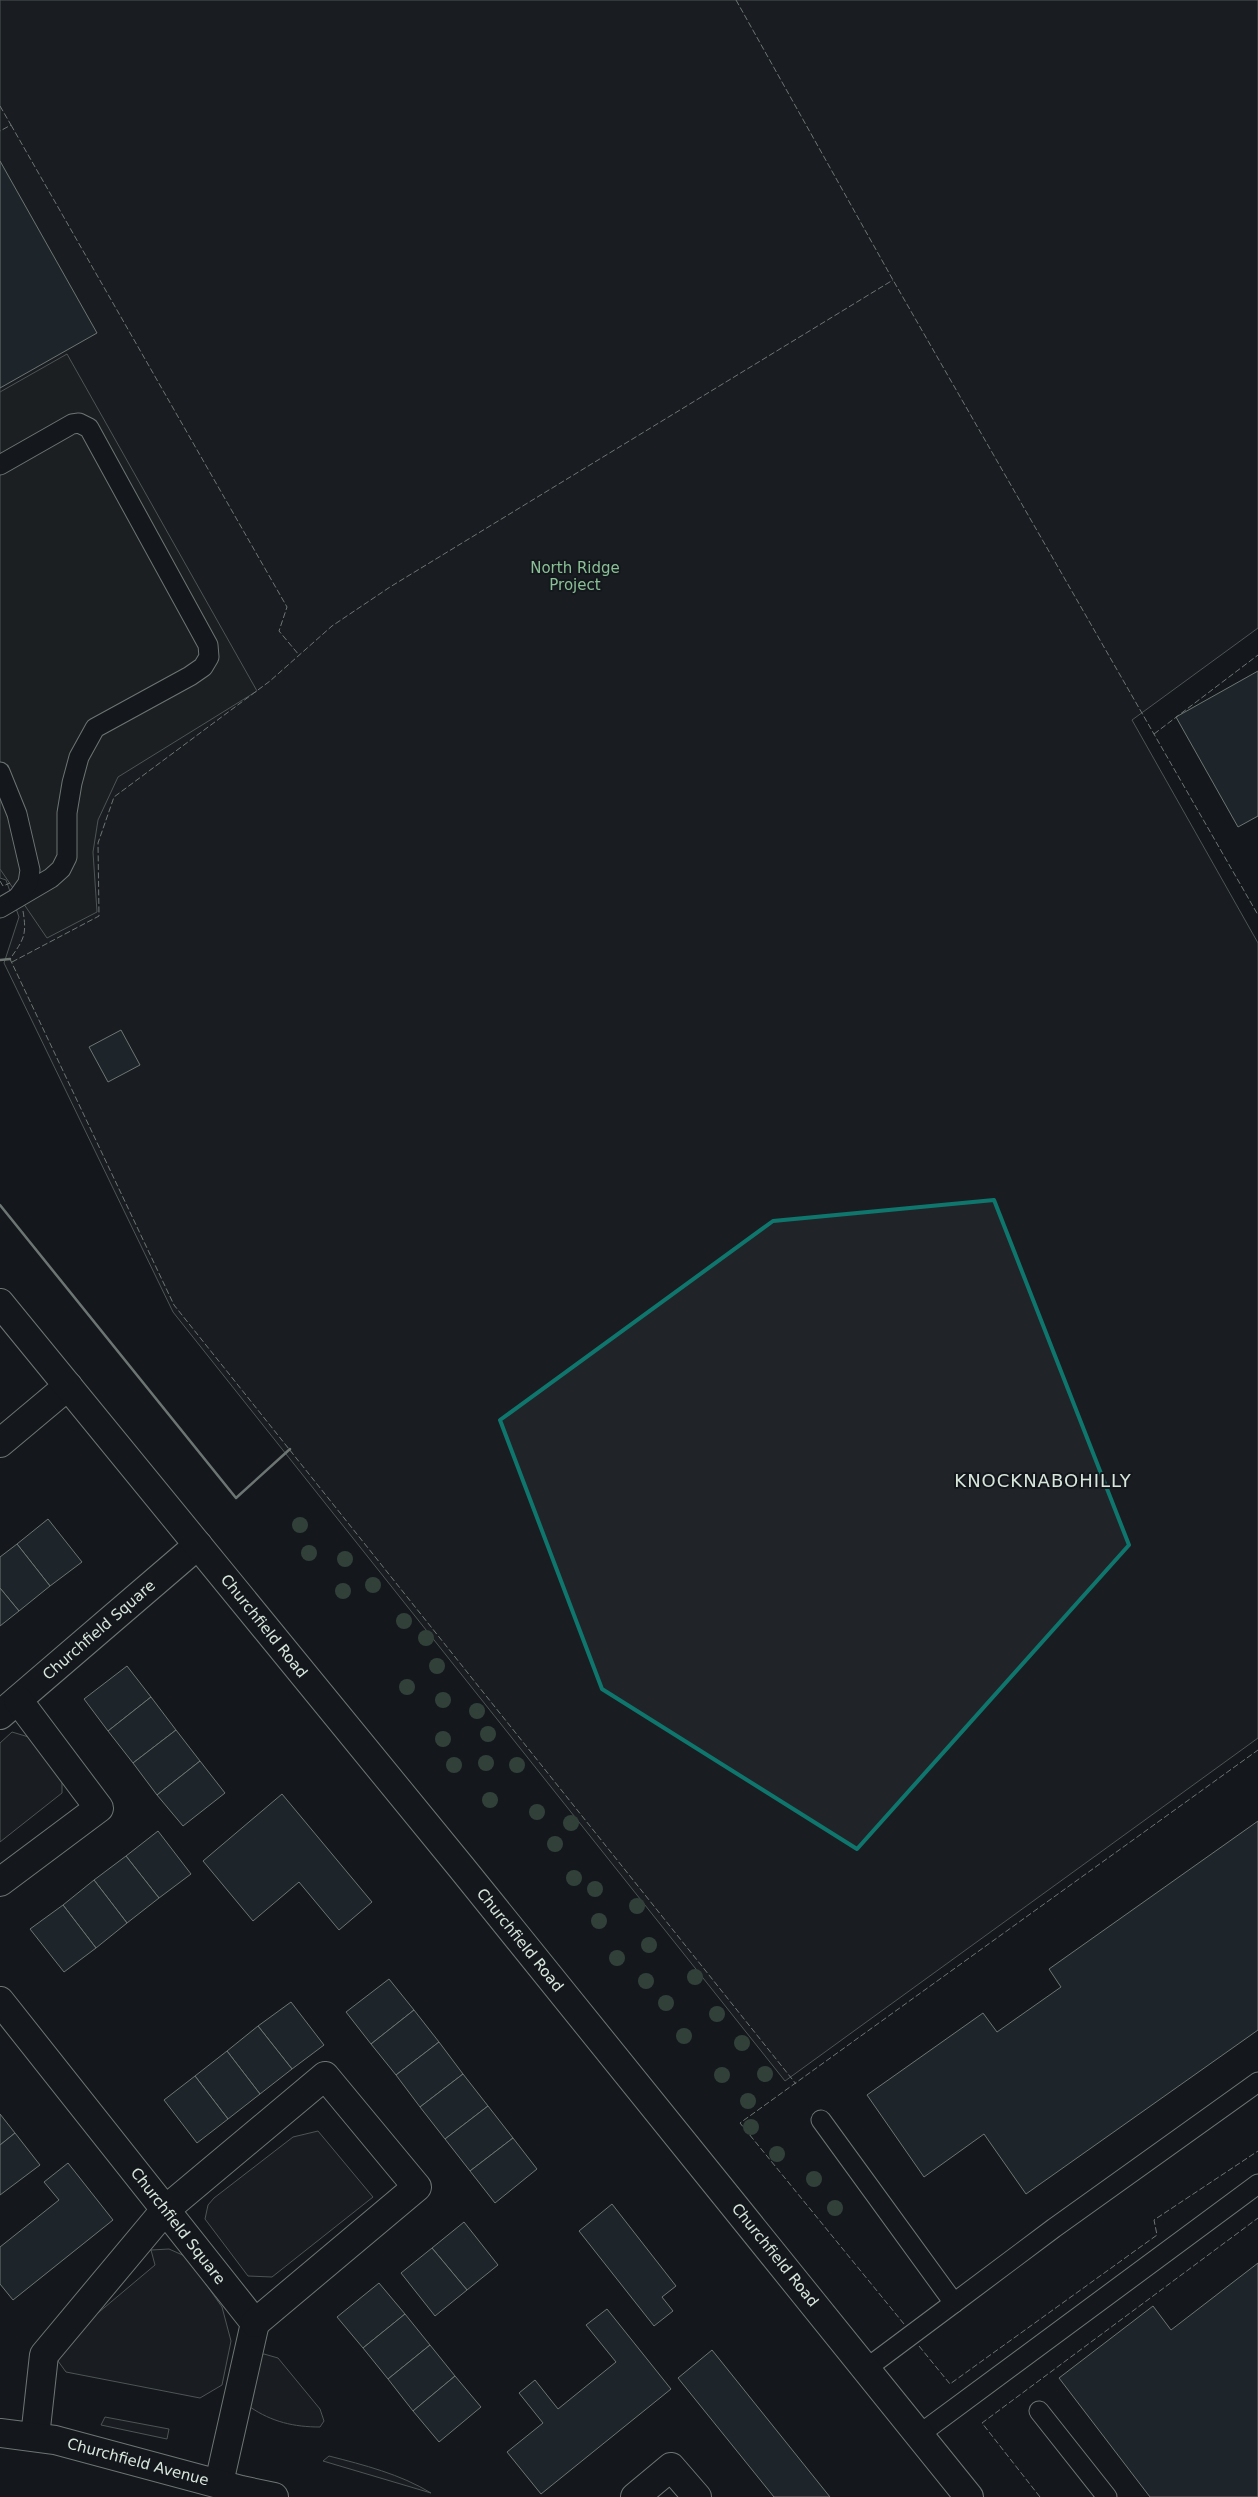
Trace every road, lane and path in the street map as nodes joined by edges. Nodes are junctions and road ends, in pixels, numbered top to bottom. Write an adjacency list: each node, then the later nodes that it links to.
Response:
1 (0, 465): 3 (lane)
2 (0, 772): 3 (lane)
3 (17, 898): 4 (lane)
4 (0, 908)
5 (0, 1303): 6 (street, Churchfield Road)
6 (68, 1386): 7 (street); 8 (street, Churchfield Road)
7 (0, 1443)
8 (198, 1545): 9 (street, Churchfield Square); 18 (street, Churchfield Road)
9 (9, 1708): 10 (street)
10 (0, 1882)
11 (0, 2001): 15 (street, Churchfield Square)
12 (1258, 2082): 16 (lane)
13 (821, 2120): 16 (lane)
14 (1258, 2184): 21 (lane)
15 (165, 2210): 17 (street, Churchfield Square); 17 (street); 22 (street)
16 (954, 2303): 18 (lane)
17 (255, 2323): 23 (street)
18 (866, 2368): 21 (street, Churchfield Road)
19 (1039, 2411): 28 (lane)
20 (0, 2433): 22 (street, Churchfield Avenue)
21 (920, 2434): 27 (street, Churchfield Road)
22 (34, 2437): 23 (street, Churchfield Avenue)
23 (219, 2483): 24 (street, Churchfield Avenue)
24 (274, 2497)
25 (635, 2497): 26 (street)
26 (697, 2497)
27 (969, 2497)
28 (1107, 2497)

